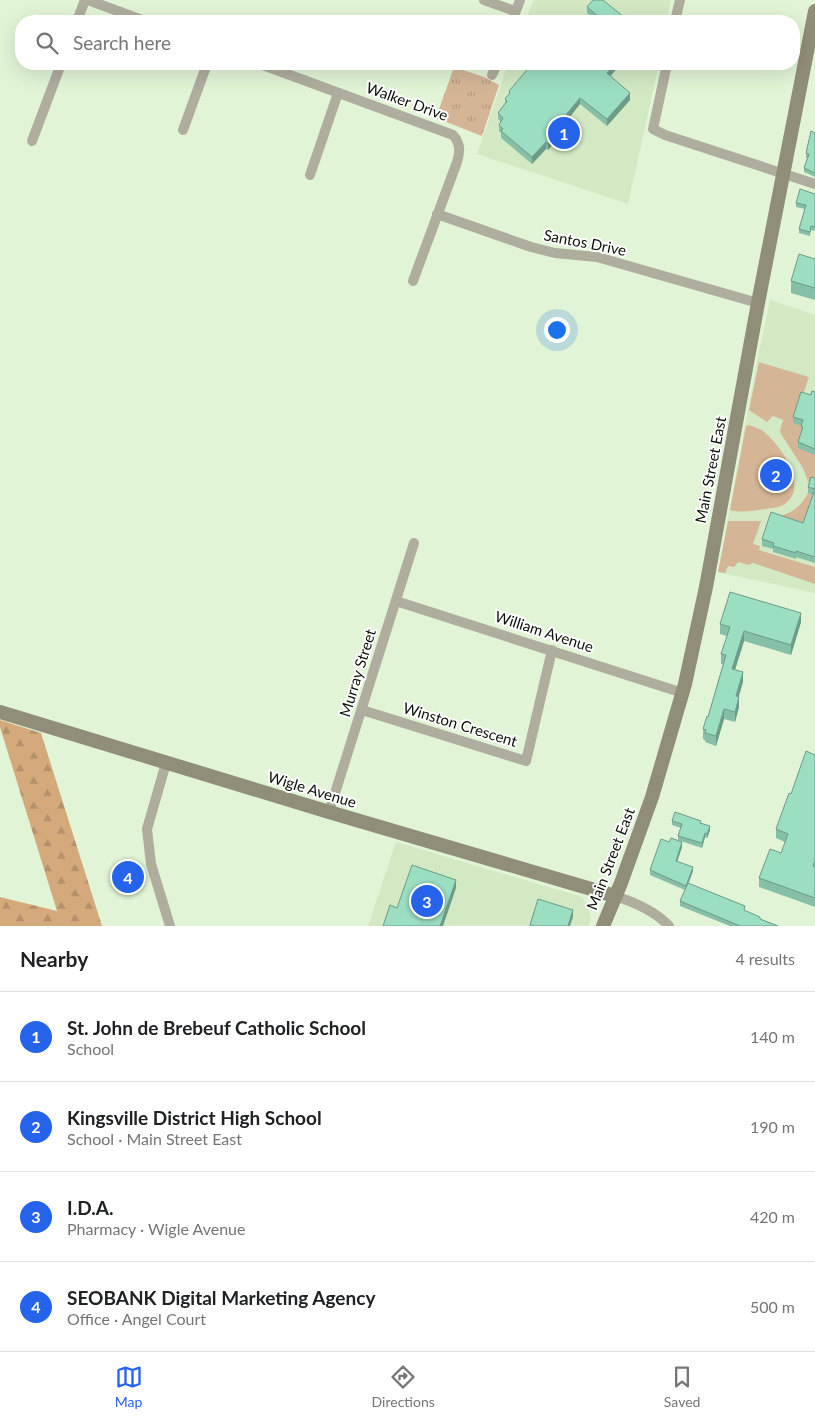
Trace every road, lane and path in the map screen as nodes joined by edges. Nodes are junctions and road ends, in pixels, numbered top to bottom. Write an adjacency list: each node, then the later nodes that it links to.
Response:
1 (86, 0): 7 (street); 8 (street)
2 (484, 0): 5 (street)
3 (520, 0): 5 (street)
4 (680, 0): 10 (street)
5 (515, 11): 9 (street)
6 (815, 11): 20 (main road, Main Street East)
7 (80, 15)
8 (128, 15)
9 (514, 15)
10 (676, 15)
11 (59, 70): 19 (street)
12 (205, 70): 18 (street)
13 (276, 70): 17 (street, Walker Drive)
14 (494, 70): 16 (street)
15 (665, 70): 20 (street)
16 (492, 75)
17 (338, 94): 21 (street); 23 (street, Walker Drive)
18 (183, 130)
19 (32, 141)
20 (783, 174): 22 (street); 25 (main road, Main Street East)
21 (310, 175)
22 (815, 184)
23 (437, 214): 24 (street, Walker Drive); 25 (street, Santos Drive)
24 (413, 281)
25 (758, 303): 29 (main road, Main Street East)
26 (414, 543): 27 (street, Murray Street)
27 (396, 601): 28 (street, William Avenue); 30 (street, Murray Street)
28 (552, 650): 29 (street, William Avenue); 30 (street, Winston Crescent)
29 (683, 693): 34 (main road, Main Street East)
30 (362, 710): 33 (street, Murray Street)
31 (0, 712): 32 (main road, Wigle Avenue)
32 (166, 763): 33 (main road, Wigle Avenue); 35 (street)
33 (329, 812): 34 (main road, Wigle Avenue)
34 (615, 896): 36 (main road, Main Street East); 37 (street)
35 (170, 926)
36 (603, 926)
37 (669, 926)

